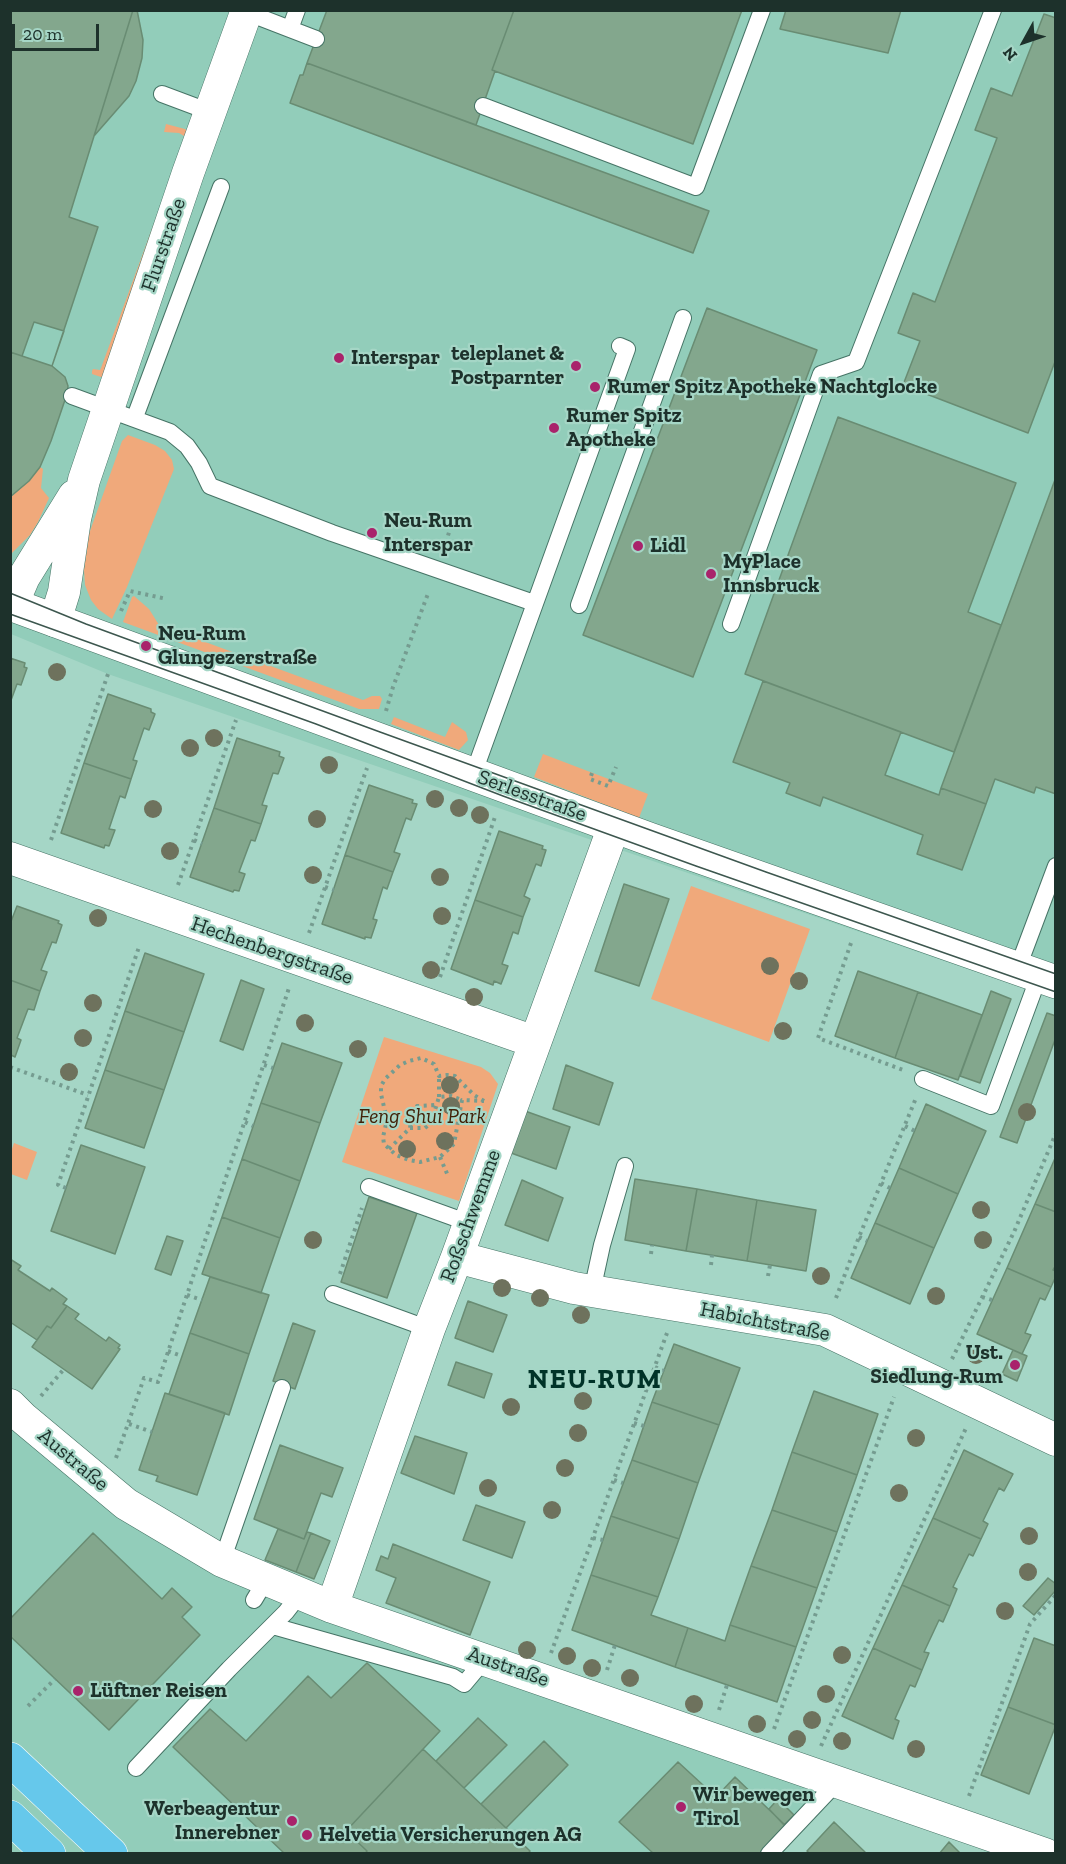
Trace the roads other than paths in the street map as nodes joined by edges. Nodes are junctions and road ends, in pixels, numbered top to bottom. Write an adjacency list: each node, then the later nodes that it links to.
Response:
1 (297, 10): 5 (lane)
2 (762, 10): 8 (lane)
3 (993, 10): 20 (lane)
4 (247, 11): 5 (lane); 9 (street, Flurstraße)
5 (290, 29): 6 (lane)
6 (316, 39)
7 (162, 94): 9 (lane)
8 (483, 106)
9 (210, 112): 14 (street, Flurstraße)
10 (221, 187): 14 (lane)
11 (683, 318): 18 (lane)
12 (620, 346): 16 (lane)
13 (72, 396): 14 (lane)
14 (122, 413): 15 (street, Flurstraße); 16 (lane)
15 (84, 480): 17 (street, Flurstraße); 19 (street, Flurstraße)
16 (534, 603): 21 (lane)
17 (11, 604): 19 (street, Serlesstraße)
18 (579, 605)
19 (55, 621): 21 (street, Serlesstraße)
20 (731, 624)
21 (473, 775): 22 (street, Serlesstraße)
22 (614, 826): 25 (street, Serlesstraße); 26 (street, Roßschwemme)
23 (10, 858): 26 (street, Hechenbergstraße)
24 (1056, 866): 25 (lane)
25 (1037, 976): 27 (lane)
26 (535, 1042): 30 (street, Roßschwemme)
27 (923, 1079)
28 (625, 1166): 32 (lane)
29 (369, 1187): 30 (lane)
30 (469, 1223): 31 (street, Roßschwemme)
31 (457, 1257): 32 (street, Habichtstraße); 34 (street, Roßschwemme)
32 (592, 1291): 37 (street, Habichtstraße)
33 (333, 1294): 34 (lane)
34 (429, 1329): 40 (street, Roßschwemme)
35 (282, 1388): 38 (lane)
36 (10, 1405): 38 (street, Austraße)
37 (1056, 1440)
38 (222, 1561): 39 (street, Austraße)
39 (300, 1594): 40 (street, Austraße); 41 (lane)
40 (332, 1607): 42 (street, Austraße)
41 (273, 1626): 42 (lane); 44 (lane)
42 (485, 1659): 45 (street, Austraße)
43 (10, 1759): 48 (main road)
44 (136, 1768)
45 (824, 1776): 49 (lane); 50 (street, Austraße)
46 (10, 1817): 47 (main road)
47 (50, 1854)
48 (111, 1854)
49 (769, 1854)
50 (1045, 1854)

